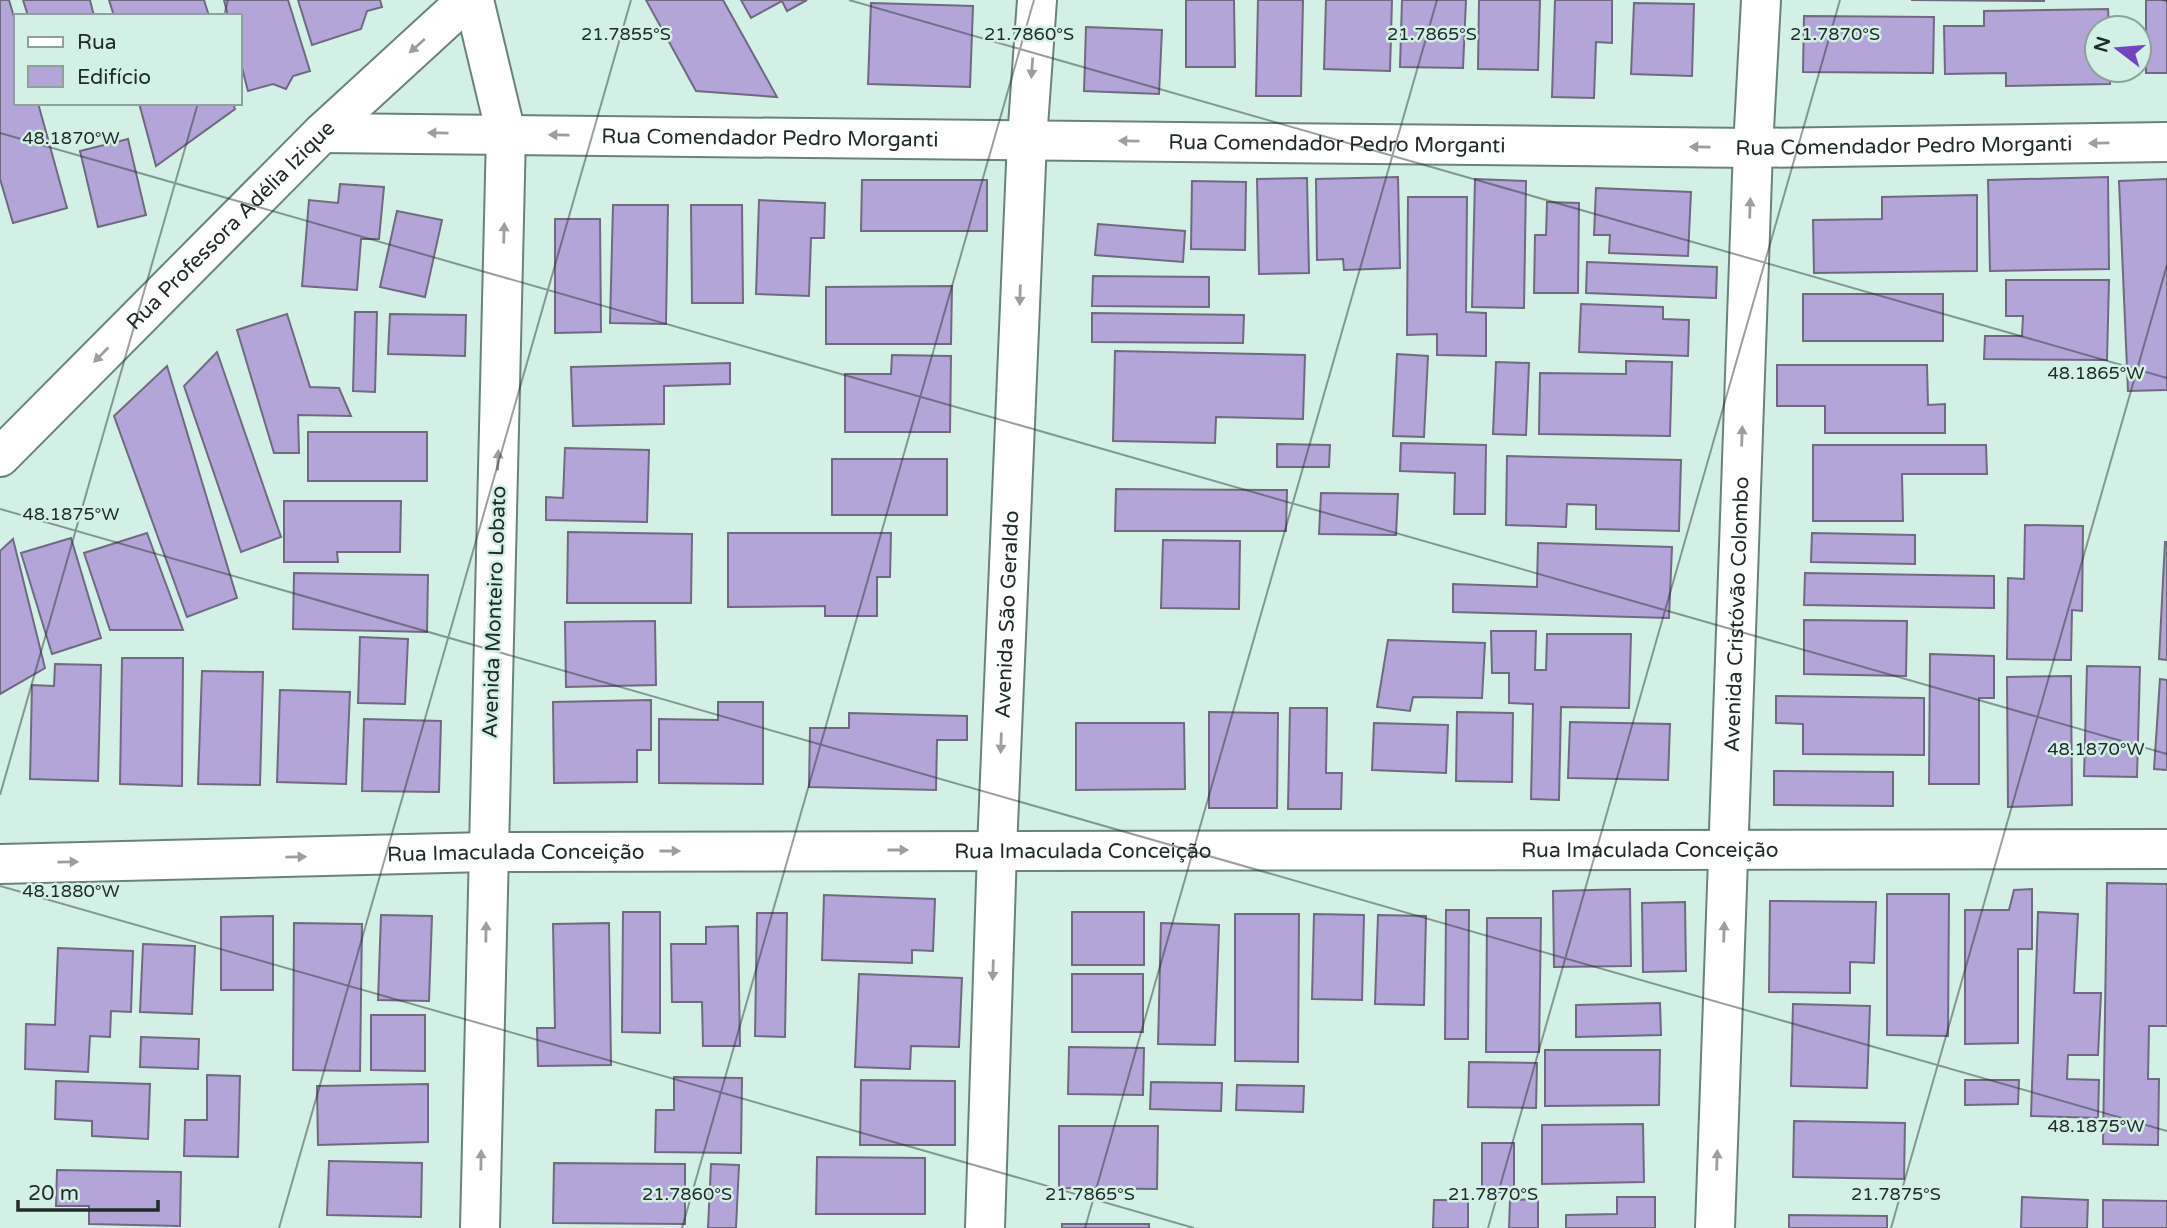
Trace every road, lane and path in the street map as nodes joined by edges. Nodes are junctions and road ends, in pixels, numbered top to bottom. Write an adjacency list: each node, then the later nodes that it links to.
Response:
1 (467, 0): 5 (street, Rua Professora Adélia Izique, one-way to 5)
2 (474, 0): 6 (street, Avenida Monteiro Lobato)
3 (1037, 0): 7 (street, Avenida São Geraldo, one-way to 7)
4 (1761, 0): 9 (street, Avenida Cristóvão Colombo)
5 (322, 133): 6 (street, Rua Comendador Pedro Morganti, one-way to 5); 10 (street, Rua Professora Adélia Izique, one-way to 10)
6 (506, 134): 7 (street, Rua Comendador Pedro Morganti, one-way to 6); 14 (street, Avenida Monteiro Lobato, one-way to 6)
7 (1027, 140): 9 (street, Rua Comendador Pedro Morganti, one-way to 7); 11 (street, Avenida São Geraldo, one-way to 11)
8 (2167, 142): 9 (street, Rua Comendador Pedro Morganti, one-way to 9)
9 (1752, 148): 13 (street, Avenida Cristóvão Colombo, one-way to 9)
10 (0, 457)
11 (997, 849): 13 (street, Rua Imaculada Conceição); 14 (street, Rua Imaculada Conceição, one-way to 11); 17 (street, Avenida São Geraldo, one-way to 17)
12 (2167, 849): 13 (street, Rua Imaculada Conceição)
13 (1726, 851): 18 (street, Avenida Cristóvão Colombo, one-way to 13)
14 (487, 852): 15 (street, Rua Imaculada Conceição, one-way to 14); 16 (street, Avenida Monteiro Lobato, one-way to 14)
15 (0, 864)
16 (480, 1228)
17 (985, 1228)
18 (1715, 1228)

